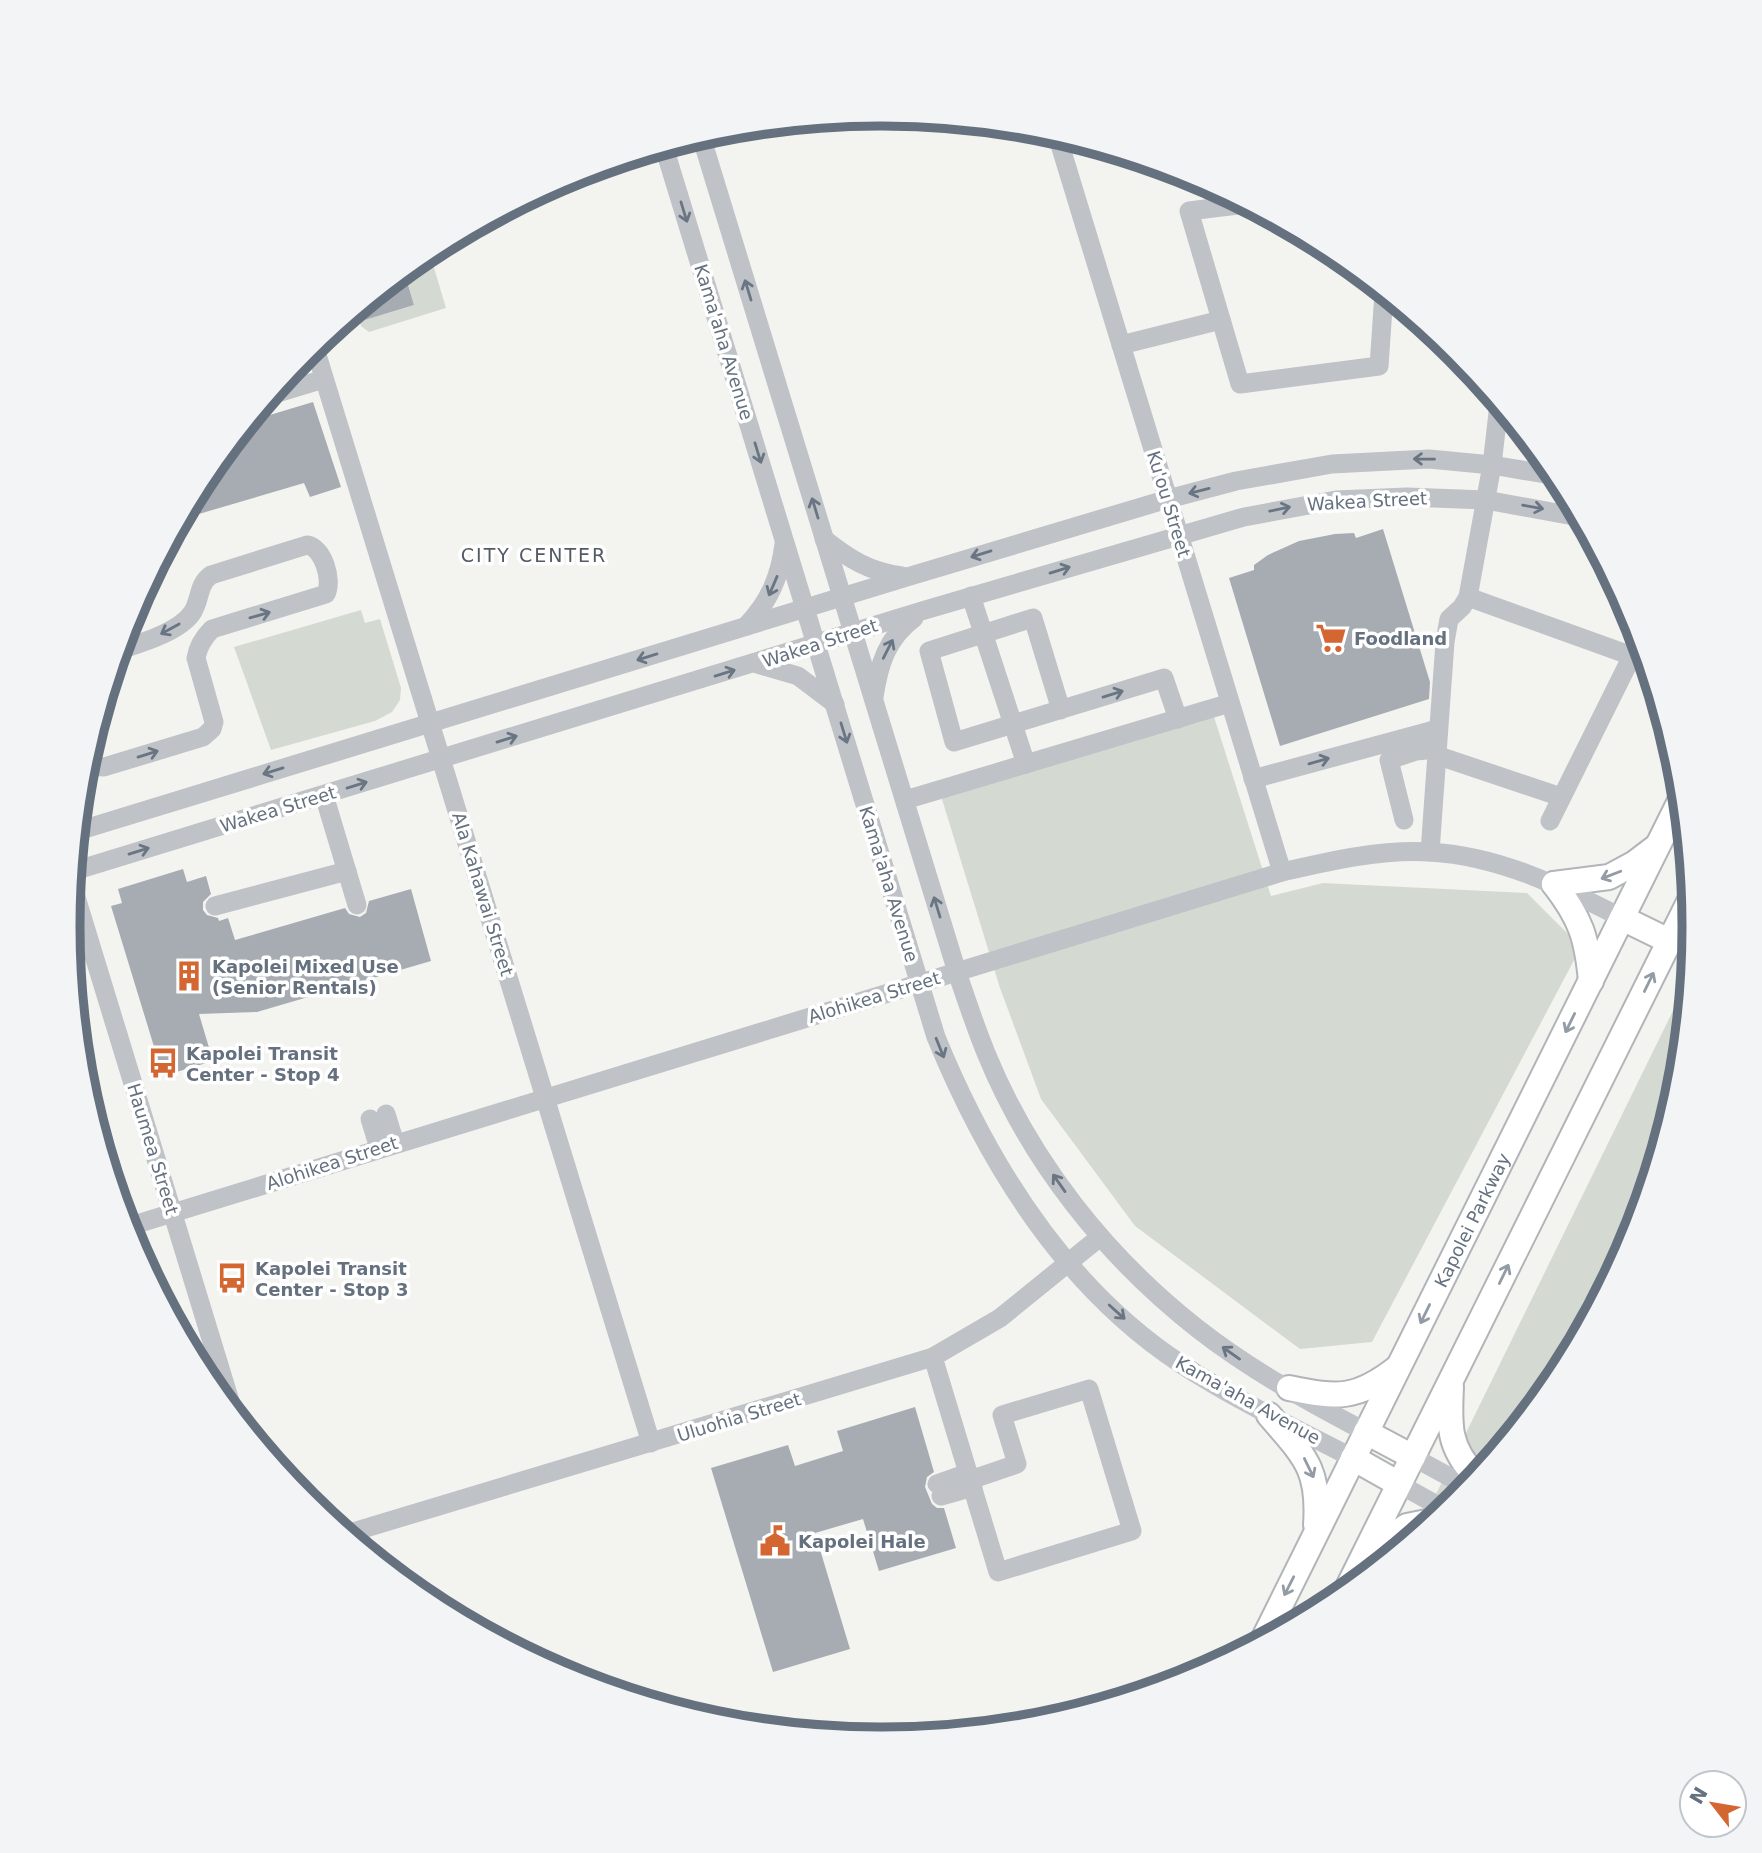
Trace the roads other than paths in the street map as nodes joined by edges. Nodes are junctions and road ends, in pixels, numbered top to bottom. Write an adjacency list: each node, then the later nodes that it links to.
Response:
1 (704, 146): 18 (street, Kama'aha Avenue, one-way to 1)
2 (1061, 147): 7 (street, Ku'ou Street)
3 (667, 155): 19 (street, Kama'aha Avenue, one-way to 19)
4 (1229, 206): 6 (street)
5 (1383, 304): 6 (street)
6 (1221, 320): 7 (street)
7 (1121, 345): 14 (street, Ku'ou Street)
8 (318, 358): 9 (street, Ala Kahawai Street)
9 (324, 379): 10 (street); 37 (street, Ala Kahawai Street)
10 (287, 390)
11 (1498, 417): 12 (street)
12 (1492, 464): 13 (street, Wakea Street); 14 (street, Wakea Street, one-way to 14); 15 (street)
13 (1540, 473)
14 (1168, 499): 17 (street, Ku'ou Street); 20 (street, Wakea Street, one-way to 20)
15 (1486, 500): 16 (street, Wakea Street, one-way to 16); 17 (street, Wakea Street, one-way to 15); 23 (street)
16 (1567, 515)
17 (1179, 535): 22 (street, Wakea Street, one-way to 17); 33 (street, Ku'ou Street)
18 (824, 539): 20 (street); 21 (street, Kama'aha Avenue)
19 (785, 540): 24 (street, Kama'aha Avenue); 26 (street, one-way to 26)
20 (907, 576): 21 (street, Wakea Street)
21 (842, 596): 24 (street, Wakea Street); 27 (street, Kama'aha Avenue)
22 (971, 596): 25 (street, Wakea Street); 28 (street)
23 (1468, 597): 39 (street); 46 (street)
24 (805, 608): 26 (street, Wakea Street); 29 (street, Kama'aha Avenue)
25 (925, 610): 27 (street, Wakea Street); 32 (street, one-way to 25)
26 (746, 626): 37 (street, Wakea Street, one-way to 37)
27 (853, 632): 29 (street, Wakea Street); 32 (street, Kama'aha Avenue)
28 (984, 635): 35 (street); 38 (street); 38 (street)
29 (817, 644): 31 (street, Wakea Street); 34 (street, Kama'aha Avenue)
30 (131, 646): 43 (street, one-way to 30)
31 (756, 663): 34 (street); 41 (street, Wakea Street, one-way to 31)
32 (874, 701): 47 (street, Kama'aha Avenue)
33 (1230, 703): 36 (street); 44 (street, Ku'ou Street)
34 (835, 704): 65 (street, Kama'aha Avenue, one-way to 65)
35 (1061, 710): 36 (street, one-way to 36); 38 (street)
36 (1178, 719): 42 (street)
37 (432, 723): 41 (street, Ala Kahawai Street); 51 (street, Wakea Street, one-way to 51)
38 (1013, 725): 42 (street)
39 (1438, 729): 40 (street); 44 (street, one-way to 39)
40 (1437, 752): 46 (street); 49 (street); 53 (street)
41 (442, 758): 45 (street, Wakea Street, one-way to 41); 66 (street, Ala Kahawai Street)
42 (1026, 764): 47 (street)
43 (97, 766)
44 (1253, 779): 56 (street, Ku'ou Street)
45 (324, 795): 54 (street, Wakea Street, one-way to 45); 55 (street)
46 (1561, 797): 50 (street)
47 (905, 800): 63 (street, Kama'aha Avenue, one-way to 47)
48 (1674, 814): 52 (main road, Kapolei Parkway)
49 (1404, 820)
50 (1550, 821)
51 (86, 828)
52 (1659, 844): 57 (main road, one-way to 57); 61 (main road, Kapolei Parkway)
53 (1430, 852): 56 (street, Alohikea Street); 57 (street, Alohikea Street)
54 (83, 868)
55 (347, 871): 58 (street); 59 (street)
56 (1282, 873): 63 (street, Alohikea Street)
57 (1554, 884): 61 (street, Alohikea Street); 64 (main road)
58 (357, 905)
59 (215, 906)
60 (81, 912): 69 (street, Haumea Street)
61 (1622, 918): 62 (main road); 64 (main road, Kapolei Parkway)
62 (1680, 946): 75 (main road, one-way to 62)
63 (957, 972): 65 (street, Alohikea Street); 71 (street, Kama'aha Avenue, one-way to 63)
64 (1591, 982): 74 (main road, Kapolei Parkway, one-way to 74)
65 (919, 983): 66 (street, Alohikea Street); 72 (street, Kama'aha Avenue, one-way to 72)
66 (545, 1098): 68 (street, Alohikea Street); 80 (street, Ala Kahawai Street)
67 (378, 1116): 68 (street)
68 (387, 1145): 69 (street, Alohikea Street)
69 (173, 1214): 70 (street, Alohikea Street); 76 (street, Haumea Street)
70 (138, 1224)
71 (1100, 1237): 72 (street, Uluohia Street); 77 (street, Kama'aha Avenue, one-way to 71)
72 (1069, 1263): 73 (street, Uluohia Street); 78 (street, Kama'aha Avenue, one-way to 78)
73 (933, 1357): 80 (street, Uluohia Street); 84 (street)
74 (1398, 1368): 77 (main road); 79 (main road, Kapolei Parkway)
75 (1451, 1379): 81 (main road); 83 (main road)
76 (225, 1385)
77 (1289, 1388): 79 (street, Kama'aha Avenue)
78 (1269, 1415): 82 (street, Kama'aha Avenue); 91 (main road, one-way to 91)
79 (1366, 1432): 81 (main road); 82 (main road, Kapolei Parkway)
80 (651, 1443): 90 (street, Uluohia Street)
81 (1413, 1457): 85 (street); 86 (main road)
82 (1353, 1458): 86 (main road); 91 (main road, Kapolei Parkway)
83 (1470, 1468)
84 (970, 1480): 84 (street); 87 (street)
85 (1458, 1481)
86 (1399, 1484): 88 (street); 92 (main road)
87 (939, 1490)
88 (1435, 1504)
89 (1412, 1525): 92 (main road)
90 (356, 1531)
91 (1316, 1533): 94 (main road, Kapolei Parkway, one-way to 94)
92 (1364, 1555): 93 (main road)
93 (1356, 1570)
94 (1270, 1626)

